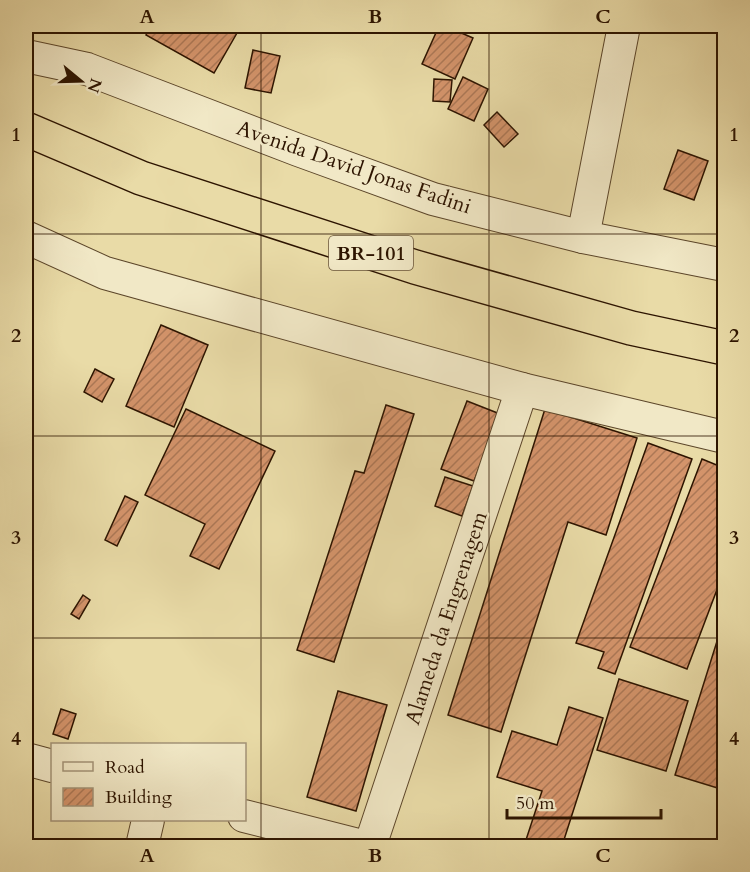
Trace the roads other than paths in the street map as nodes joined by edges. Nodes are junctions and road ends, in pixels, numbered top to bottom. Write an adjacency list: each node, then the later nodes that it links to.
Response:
1 (624, 26): 5 (street)
2 (26, 56): 5 (street, Avenida David Jonas Fadini)
3 (26, 129): 7 (highway, BR-101)
4 (26, 237): 8 (street)
5 (583, 237): 6 (street, Avenida David Jonas Fadini)
6 (724, 265)
7 (724, 348)
8 (522, 389): 9 (street); 16 (street, Alameda da Engrenagem)
9 (724, 437)
10 (26, 759): 11 (street)
11 (51, 766)
12 (246, 817): 15 (street)
13 (148, 821): 14 (street)
14 (142, 846)
15 (362, 846)
16 (370, 846)

